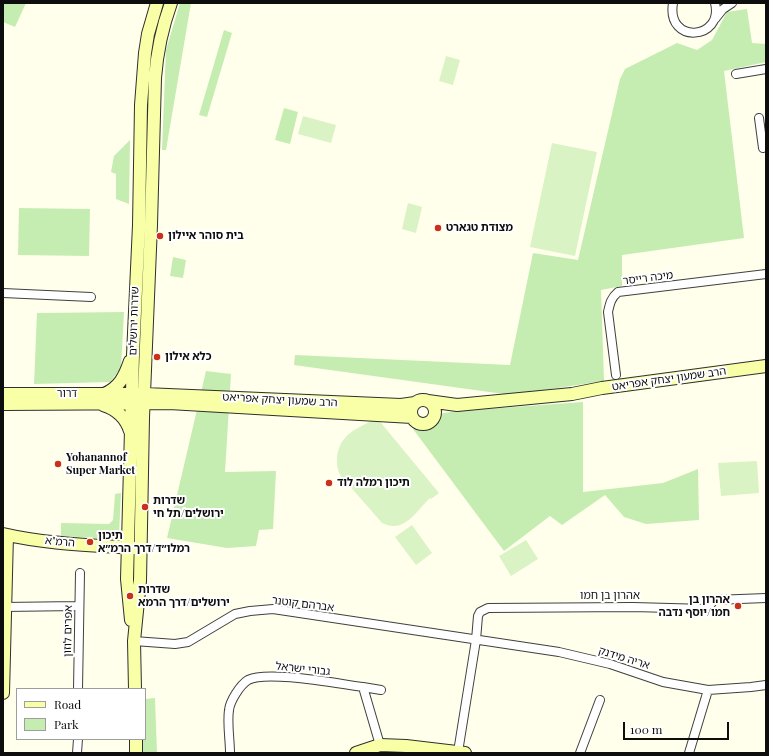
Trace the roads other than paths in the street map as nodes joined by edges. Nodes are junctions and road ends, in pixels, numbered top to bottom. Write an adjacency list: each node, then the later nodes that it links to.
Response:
1 (158, 3): 15 (street, שדרות ירושלים)
2 (171, 3): 17 (street, שדרות ירושלים)
3 (673, 3): 6 (street)
4 (715, 3): 6 (street)
5 (732, 3): 6 (street)
6 (715, 19)
7 (766, 69): 8 (street)
8 (736, 74)
9 (759, 118): 10 (street)
10 (763, 133): 11 (street)
11 (763, 148)
12 (766, 274): 19 (street, מיכה רייסר)
13 (3, 293): 14 (street)
14 (91, 297)
15 (133, 355): 22 (street, שדרות ירושלים); 24 (street)
16 (766, 366): 21 (street, הרב שמעון יצחק אפריאט)
17 (146, 367): 23 (street, שדרות ירושלים); 25 (street)
18 (766, 374): 21 (street, הרב שמעון יצחק אפריאט)
19 (616, 375)
20 (3, 394): 24 (street, דרור)
21 (572, 394): 29 (street, הרב שמעון יצחק אפריאט)
22 (132, 398): 23 (street, דרור); 24 (street, דרור); 33 (street, שדרות ירושלים)
23 (145, 398): 25 (street, הרב שמעון יצחק אפריאט); 32 (street, שדרות ירושלים)
24 (101, 399): 28 (street, דרור); 33 (street)
25 (169, 399): 27 (street, הרב שמעון יצחק אפריאט); 31 (street, הרב שמעון יצחק אפריאט); 32 (street)
26 (428, 401): 27 (street); 29 (street, הרב שמעון יצחק אפריאט); 30 (street)
27 (415, 403): 31 (street)
28 (3, 404)
29 (457, 405): 30 (street, הרב שמעון יצחק אפריאט)
30 (435, 412): 31 (street)
31 (412, 417)
32 (143, 427): 36 (street, שדרות ירושלים)
33 (130, 432): 35 (street, שדרות ירושלים)
34 (5, 534): 35 (street, הרמ"א); 40 (street)
35 (128, 547): 36 (street, הרמ"א); 42 (street, שדרות ירושלים)
36 (140, 548): 42 (street, שדרות ירושלים)
37 (80, 573): 39 (street, אפרים לוזון)
38 (766, 598): 41 (street, אהרון בן חמו)
39 (79, 606): 40 (street); 45 (street, אפרים לוזון)
40 (4, 607): 49 (street)
41 (476, 640): 42 (street, אברהם קוטנר); 48 (street, אריה מידנק); 54 (street)
42 (134, 641): 46 (street, שדרות ירושלים)
43 (766, 685): 48 (street, אריה מידנק)
44 (363, 687): 47 (street, גבורי ישראל); 53 (street); 57 (street, גבורי ישראל)
45 (78, 688)
46 (135, 688)
47 (381, 690)
48 (708, 690): 60 (street)
49 (3, 693)
50 (600, 700): 59 (street)
51 (78, 740): 55 (street)
52 (136, 740): 56 (street)
53 (380, 745): 54 (street); 58 (street)
54 (461, 752)
55 (77, 753)
56 (136, 753)
57 (230, 753)
58 (356, 753)
59 (580, 753)
60 (689, 753)

